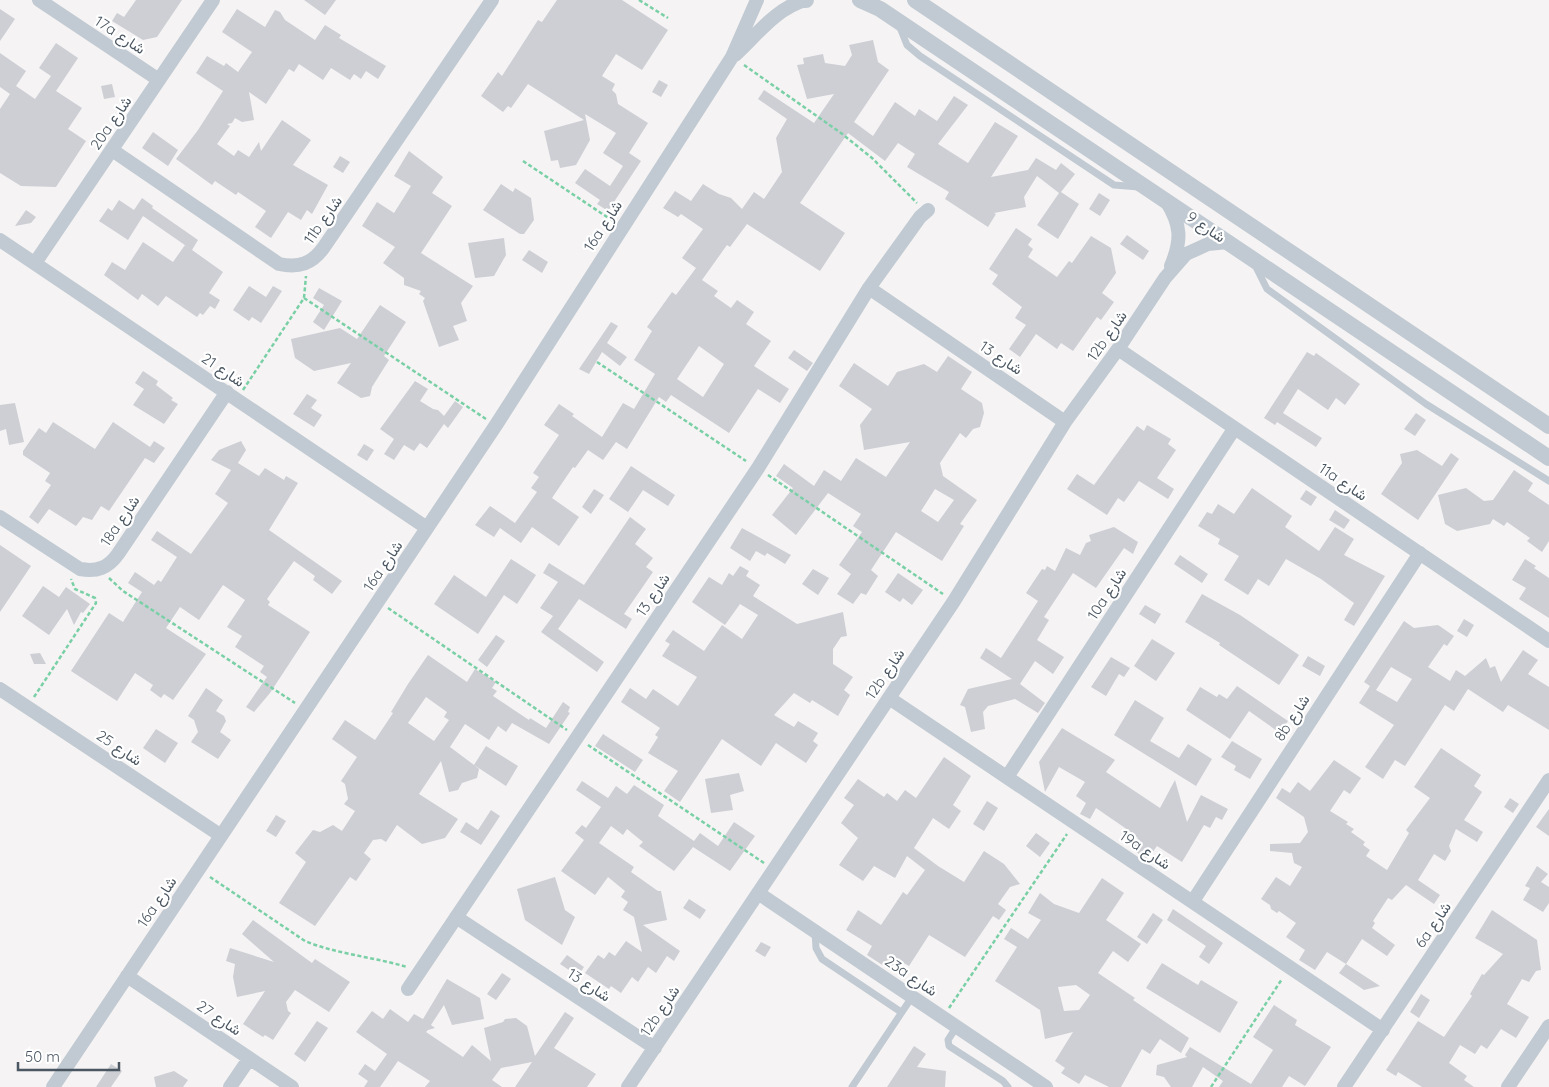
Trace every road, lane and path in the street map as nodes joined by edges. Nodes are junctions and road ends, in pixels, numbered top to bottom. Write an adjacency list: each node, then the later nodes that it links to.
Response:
1 (213, 0): 11 (street, 20a شارع)
2 (492, 0): 21 (street, 11b شارع)
3 (640, 0): 9 (path)
4 (757, 0): 10 (street, 16a شارع)
5 (805, 0): 10 (street, 16a شارع)
6 (860, 0): 14 (street, شارع 9)
7 (915, 0): 30 (street, شارع 9)
8 (47, 2): 11 (street, 17a شارع)
9 (668, 18)
10 (732, 58): 15 (path); 16 (street, 16a شارع)
11 (159, 80): 12 (street, 20a شارع)
12 (112, 150): 20 (street, 20a شارع); 21 (street, 11b شارع)
13 (523, 161): 16 (path)
14 (1166, 200): 18 (street, شارع 9); 22 (street, 12b شارع)
15 (924, 213): 23 (street, شارع 13)
16 (622, 227): 29 (street, 16a شارع)
17 (0, 240): 20 (street, شارع 21)
18 (1228, 242): 19 (street, شارع 9); 22 (street, 12b شارع)
19 (1252, 258): 32 (street, شارع 9); 34 (lane)
20 (35, 263): 27 (street, شارع 21)
21 (305, 264): 24 (path)
22 (1165, 278): 25 (street, 12b شارع)
23 (869, 288): 28 (street, شارع 13); 33 (street, شارع 13)
24 (304, 298): 27 (path); 29 (path)
25 (1118, 349): 28 (street, 12b شارع); 31 (street, 11a شارع)
26 (597, 362): 33 (path)
27 (232, 395): 36 (street, شارع 21); 39 (street, 18a شارع)
28 (1065, 422): 40 (street, 12b شارع)
29 (496, 426): 36 (street, 16a شارع)
30 (1549, 426)
31 (1234, 429): 37 (street, 11a شارع); 46 (street, 10a شارع)
32 (1549, 458)
33 (758, 468): 40 (path); 53 (street, شارع 13)
34 (1549, 481)
35 (0, 517): 38 (street, 18a شارع)
36 (428, 528): 45 (street, 16a شارع)
37 (1420, 553): 41 (street, 11a شارع); 52 (street, 8b شارع)
38 (71, 564): 39 (street, 18a شارع); 44 (path)
39 (102, 568): 45 (path)
40 (954, 601): 43 (street, 12b شارع)
41 (1549, 641)
42 (0, 689): 44 (street, شارع 25)
43 (889, 698): 46 (street, 19a شارع); 51 (street, 12b شارع)
44 (27, 707): 49 (street, شارع 25)
45 (305, 709): 49 (street, 16a شارع)
46 (1007, 777): 48 (street, 19a شارع)
47 (1549, 780): 64 (street, 6a شارع)
48 (1075, 822): 52 (street, 19a شارع); 61 (path)
49 (220, 835): 50 (street, 16a شارع)
50 (199, 869): 56 (path); 57 (street, 16a شارع)
51 (758, 893): 54 (street, 23a شارع); 65 (street, 12b شارع)
52 (1192, 902): 55 (street, 19a شارع)
53 (456, 917): 56 (street, شارع 13); 65 (street, شارع 13)
54 (815, 931): 59 (street, 23a شارع); 60 (lane)
55 (1290, 967): 64 (street, 19a شارع); 74 (path)
56 (420, 971): 58 (street, شارع 13)
57 (127, 976): 66 (street, شارع 27); 67 (street, 16a شارع)
58 (408, 989)
59 (912, 997): 60 (lane); 61 (street, 23a شارع)
60 (901, 1012): 71 (lane)
61 (943, 1017): 62 (street, 23a شارع)
62 (957, 1026): 72 (lane); 73 (street, 23a شارع)
63 (1549, 1026): 76 (street)
64 (1383, 1030): 75 (street, 6a شارع)
65 (655, 1048): 70 (street, 12b شارع)
66 (249, 1059): 68 (street); 69 (street, شارع 27)
67 (52, 1087)
68 (230, 1087)
69 (292, 1087)
70 (628, 1087)
71 (852, 1087)
72 (1008, 1087)
73 (1046, 1087)
74 (1210, 1087)
75 (1344, 1087)
76 (1508, 1087)

